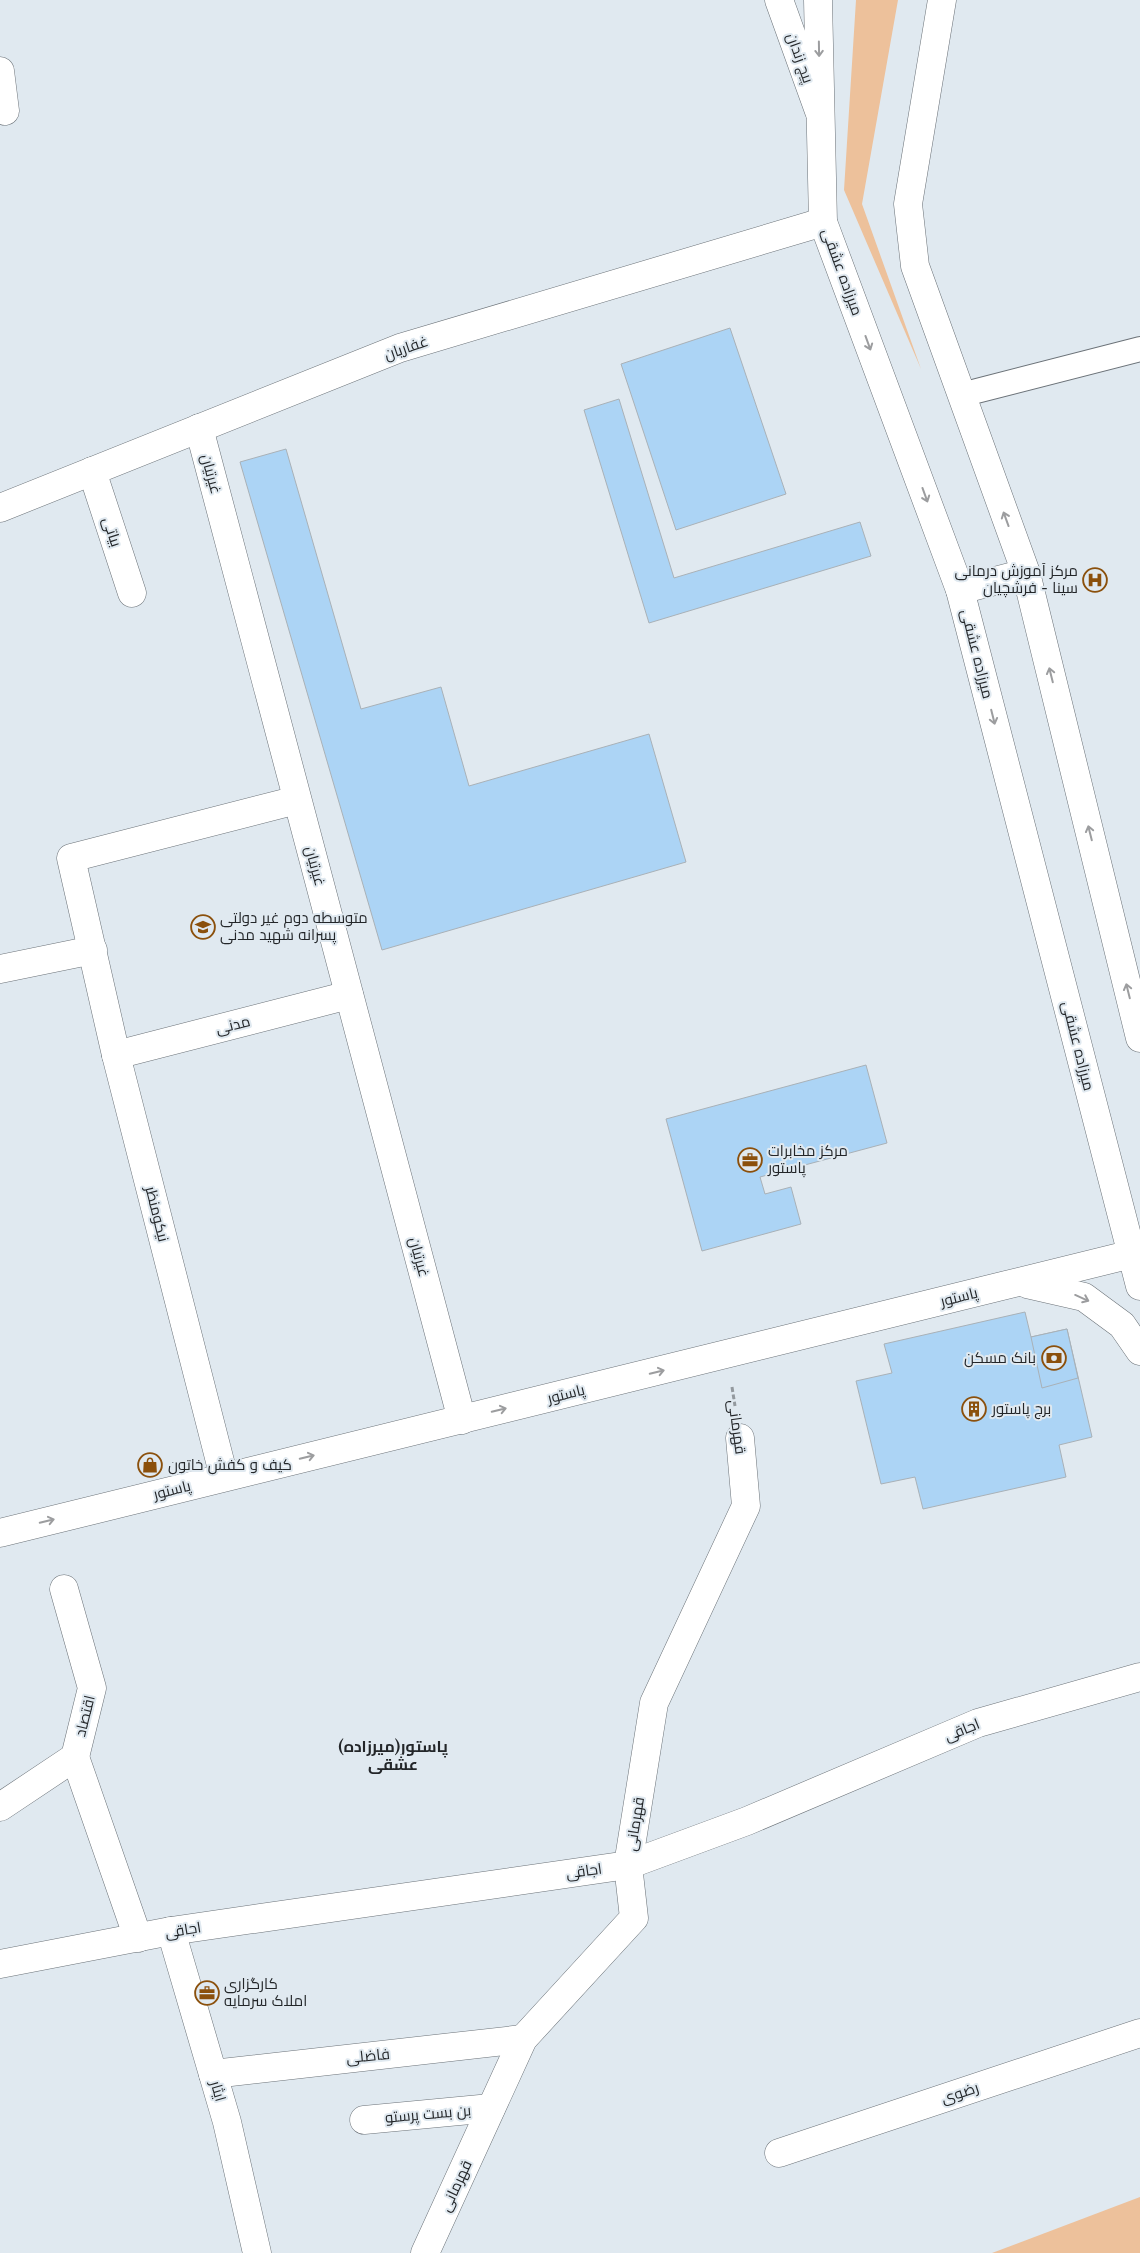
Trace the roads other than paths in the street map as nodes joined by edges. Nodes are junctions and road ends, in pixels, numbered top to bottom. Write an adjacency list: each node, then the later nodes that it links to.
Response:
1 (779, 0): 6 (street, پیچ زندان)
2 (818, 0): 6 (street, میرزاده عشقی, one-way to 6)
3 (942, 0): 9 (street)
4 (0, 71): 5 (street)
5 (5, 111)
6 (821, 117): 7 (street, میرزاده عشقی)
7 (823, 222): 10 (street, غفاریان); 14 (street, میرزاده عشقی, one-way to 14)
8 (1140, 349): 9 (lane)
9 (961, 395): 13 (street, one-way to 9)
10 (199, 428): 11 (street, غفاریان); 16 (street, غیرتیان)
11 (92, 471): 12 (street, غفاریان); 15 (street, بیاتی)
12 (0, 508)
13 (1026, 573): 14 (street); 20 (street, one-way to 13)
14 (960, 590): 22 (street, میرزاده عشقی, one-way to 22)
15 (132, 594)
16 (297, 800): 17 (street, نیکومنظر); 19 (street, غیرتیان)
17 (93, 950): 18 (street); 21 (street, نیکومنظر)
18 (0, 969)
19 (349, 995): 21 (street, مدنی); 26 (street, غیرتیان)
20 (1140, 1038)
21 (116, 1054): 28 (street, نیکومنظر)
22 (1136, 1253): 23 (street, پاستور); 24 (street, میرزاده عشقی)
23 (1018, 1283): 25 (street, one-way to 25); 26 (street, پاستور, one-way to 23)
24 (1140, 1286)
25 (1140, 1351)
26 (462, 1420): 28 (street, پاستور, one-way to 26)
27 (740, 1438): 34 (street, قهرمانی)
28 (224, 1477): 29 (street, پاستور, one-way to 28)
29 (0, 1533)
30 (64, 1589): 32 (street, اقتصاد)
31 (1140, 1677): 34 (street, اجاقی)
32 (75, 1756): 33 (street, اقتصاد); 36 (street)
33 (0, 1807)
34 (628, 1865): 35 (street, اجاقی); 39 (street, قهرمانی)
35 (171, 1931): 36 (street, اجاقی); 40 (street, ایثار)
36 (138, 1938): 37 (street, اجاقی)
37 (0, 1964)
38 (1140, 2033): 43 (street, رضوی)
39 (523, 2039): 40 (street, فاضلی); 41 (street, قهرمانی)
40 (213, 2074): 44 (street, ایثار)
41 (492, 2108): 42 (street, بن بست پرستو); 45 (street, قهرمانی)
42 (364, 2120)
43 (779, 2153)
44 (257, 2253)
45 (425, 2253)

